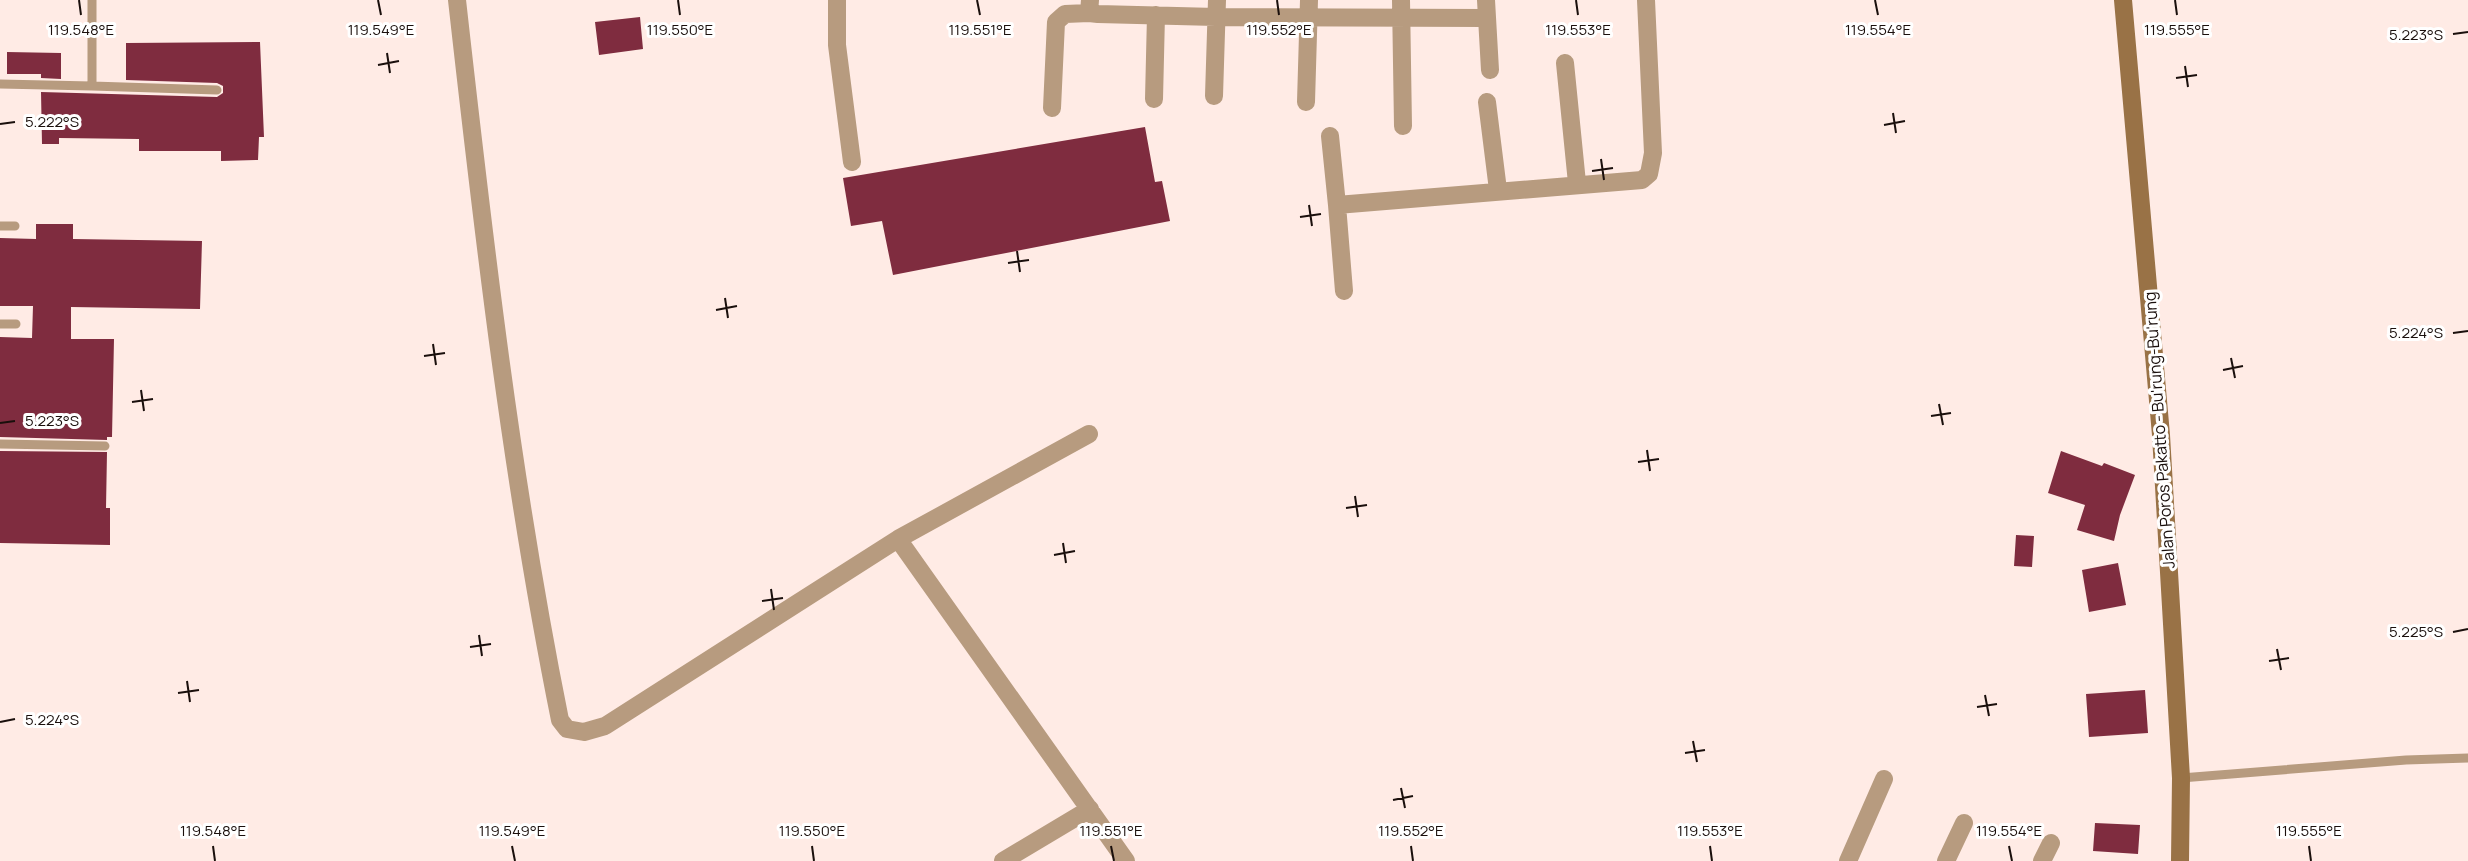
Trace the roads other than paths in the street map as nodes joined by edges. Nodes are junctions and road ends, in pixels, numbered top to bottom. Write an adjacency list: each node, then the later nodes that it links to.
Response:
1 (92, 0): 15 (lane)
2 (457, 0): 36 (street)
3 (837, 0): 24 (street)
4 (1646, 0): 25 (street)
5 (2123, 0): 38 (main road, Jalan Poros Pakatto - Bu'rung-Bu'rung)
6 (1090, 6): 11 (street); 21 (street)
7 (1309, 8): 8 (street); 9 (street); 19 (street)
8 (1216, 9): 11 (street); 17 (street)
9 (1401, 9): 10 (street); 22 (street)
10 (1485, 9): 13 (street)
11 (1156, 15): 18 (street)
12 (1565, 63): 25 (street)
13 (1490, 70)
14 (0, 84): 15 (lane)
15 (92, 86): 16 (lane)
16 (218, 90)
17 (1214, 96)
18 (1154, 99)
19 (1306, 102)
20 (1487, 102): 26 (street)
21 (1052, 108)
22 (1403, 126)
23 (1330, 136): 27 (street)
24 (852, 162)
25 (1576, 183): 26 (street)
26 (1498, 190): 27 (street)
27 (1337, 205): 30 (street)
28 (0, 226): 29 (lane)
29 (15, 226)
30 (1344, 291)
31 (0, 324): 32 (lane)
32 (16, 324)
33 (1089, 434): 36 (street)
34 (0, 444): 35 (lane)
35 (105, 446)
36 (898, 539): 40 (street)
37 (2468, 758): 38 (lane)
38 (2181, 778): 48 (main road, Jalan Poros Pakatto - Bu'rung-Bu'rung)
39 (1884, 779): 45 (street)
40 (1090, 809): 43 (street); 44 (street)
41 (1964, 823): 46 (street)
42 (2051, 843): 47 (street)
43 (1003, 861)
44 (1126, 861)
45 (1848, 861)
46 (1946, 861)
47 (2042, 861)
48 (2180, 861)

